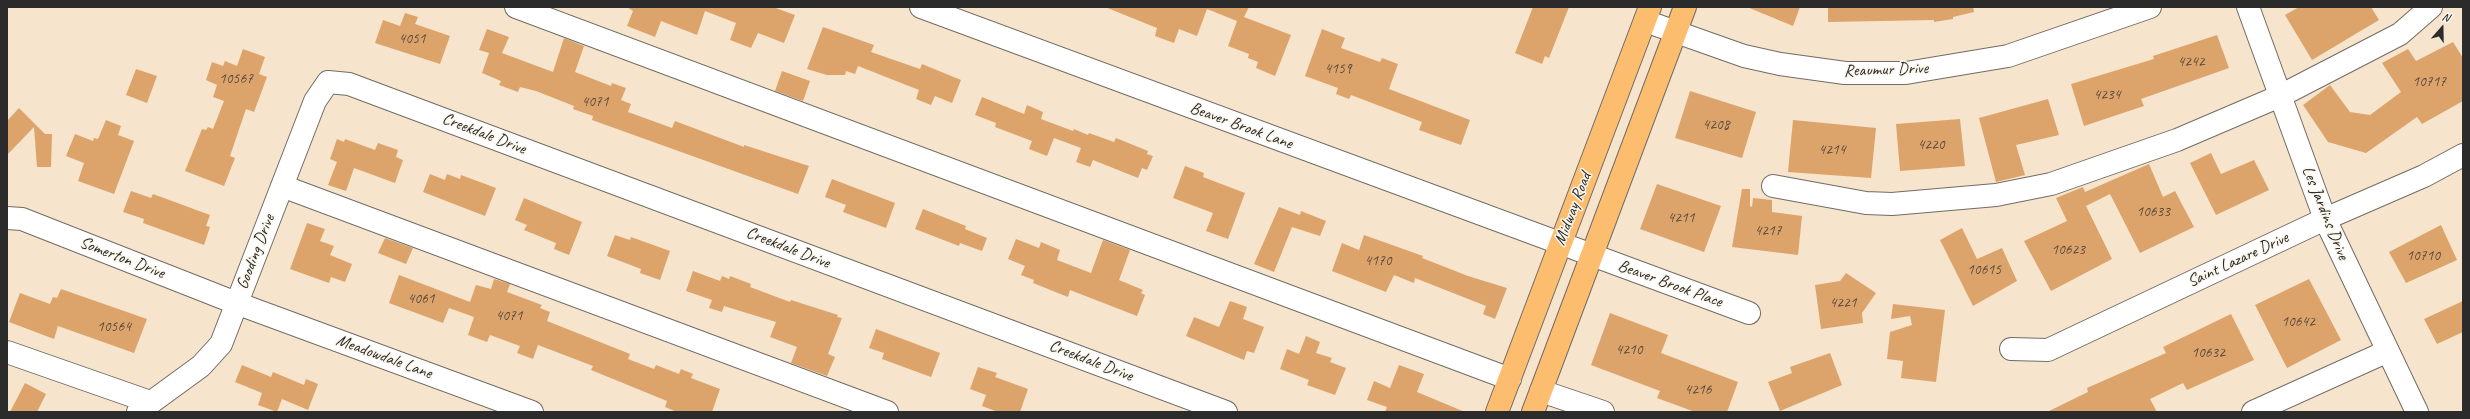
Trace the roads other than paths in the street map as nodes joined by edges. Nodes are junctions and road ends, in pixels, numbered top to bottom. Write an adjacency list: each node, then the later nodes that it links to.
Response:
1 (516, 7): 23 (street)
2 (922, 7): 16 (street, Beaver Brook Lane)
3 (1685, 7): 8 (main road, Midway Road)
4 (2150, 7): 8 (street, Reaumur Drive)
5 (2248, 7): 10 (street, Les Jardins Drive)
6 (2431, 7): 10 (street)
7 (1647, 14): 8 (street, Reaumur Drive); 16 (main road, Midway Road)
8 (1676, 33): 17 (main road, Midway Road)
9 (349, 84): 12 (street, Gooding Drive); 28 (street, Creekdale Drive)
10 (2280, 96): 13 (street); 15 (street, Les Jardins Drive)
11 (2463, 155): 15 (street, Saint Lazare Drive)
12 (282, 186): 18 (street, Gooding Drive); 27 (street)
13 (1773, 186)
14 (7, 218): 18 (street, Somerton Drive)
15 (2325, 219): 20 (street, Saint Lazare Drive); 21 (street, Les Jardins Drive)
16 (1560, 245): 17 (street, Beaver Brook Lane); 23 (main road, Midway Road)
17 (1592, 256): 19 (street, Beaver Brook Place); 24 (main road, Midway Road)
18 (236, 303): 25 (street, Gooding Drive); 26 (street, Meadowdale Lane)
19 (1749, 313)
20 (2011, 349)
21 (2388, 351): 32 (street); 33 (street, Les Jardins Drive)
22 (7, 352): 25 (street)
23 (1510, 379): 29 (main road, Midway Road)
24 (1541, 391): 30 (main road, Midway Road); 31 (street)
25 (144, 407)
26 (532, 412)
27 (887, 412)
28 (1226, 412)
29 (1497, 412)
30 (1533, 412)
31 (1603, 412)
32 (2253, 412)
33 (2417, 412)

